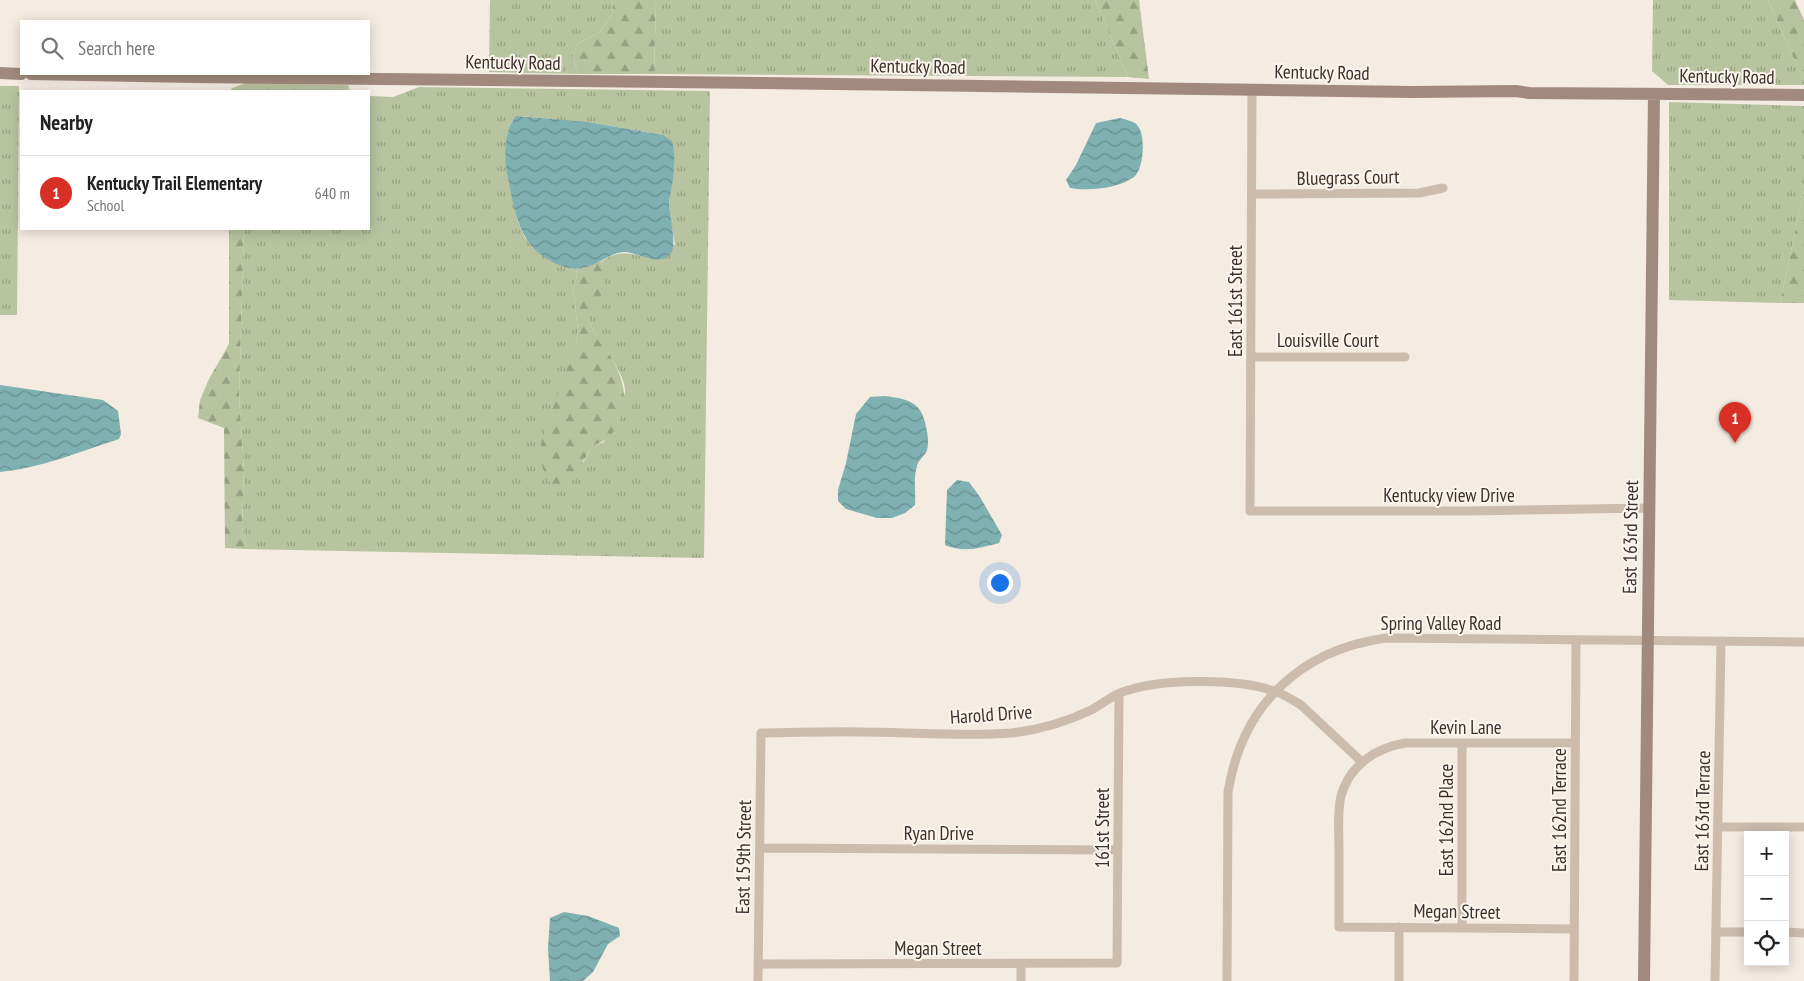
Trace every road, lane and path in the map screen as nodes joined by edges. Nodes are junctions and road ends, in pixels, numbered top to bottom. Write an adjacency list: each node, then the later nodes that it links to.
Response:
1 (0, 73): 2 (street)
2 (20, 74)
3 (84, 75): 4 (street, Kentucky Road)
4 (1252, 90): 5 (street, Kentucky Road); 8 (street, East 161st Street)
5 (1654, 94): 6 (street, Kentucky Road); 11 (street, East 163rd Street)
6 (1804, 95)
7 (1443, 188): 8 (street, Bluegrass Court)
8 (1252, 194): 9 (street, East 161st Street)
9 (1251, 356): 10 (street, Louisville Court); 12 (street, East 161st Street)
10 (1405, 357)
11 (1650, 508): 12 (street, Kentucky view Drive); 14 (street, East 163rd Street)
12 (1250, 511)
13 (1576, 640): 14 (street, Spring Valley Road); 17 (street, Spring Valley Road); 21 (street, East 162nd Terrace)
14 (1648, 640): 15 (street, Spring Valley Road); 43 (street, East 163rd Street)
15 (1721, 641): 16 (street, Spring Valley Road); 23 (street, East 163rd Terrace)
16 (1804, 642)
17 (1275, 691): 18 (street, Harold Drive); 22 (street); 40 (street, Spring Valley Road)
18 (1120, 694): 19 (street, Harold Drive); 26 (street, 161st Street)
19 (761, 733): 25 (street, East 159th Street)
20 (1462, 743): 21 (street, Kevin Lane); 22 (street, Kevin Lane); 29 (street, East 162nd Place)
21 (1575, 743): 30 (street, East 162nd Terrace)
22 (1362, 762): 27 (street, Kevin Lane)
23 (1718, 827): 24 (street); 31 (street, East 163rd Terrace)
24 (1804, 827)
25 (760, 848): 26 (street, Ryan Drive); 36 (street, East 159th Street)
26 (1118, 850): 35 (street, 161st Street)
27 (1338, 927): 28 (street, Megan Street)
28 (1399, 927): 29 (street, Megan Street); 41 (street)
29 (1462, 928): 30 (street, Megan Street)
30 (1574, 929): 42 (street, East 162nd Terrace)
31 (1716, 932): 32 (street); 44 (street, East 163rd Terrace)
32 (1744, 932)
33 (1789, 932): 34 (street)
34 (1804, 933)
35 (1117, 963): 37 (street, Megan Street)
36 (758, 964): 37 (street, Megan Street); 38 (street, East 159th Street)
37 (1022, 964): 39 (street)
38 (758, 981)
39 (1021, 981)
40 (1227, 981)
41 (1399, 981)
42 (1574, 981)
43 (1644, 981)
44 (1715, 981)

